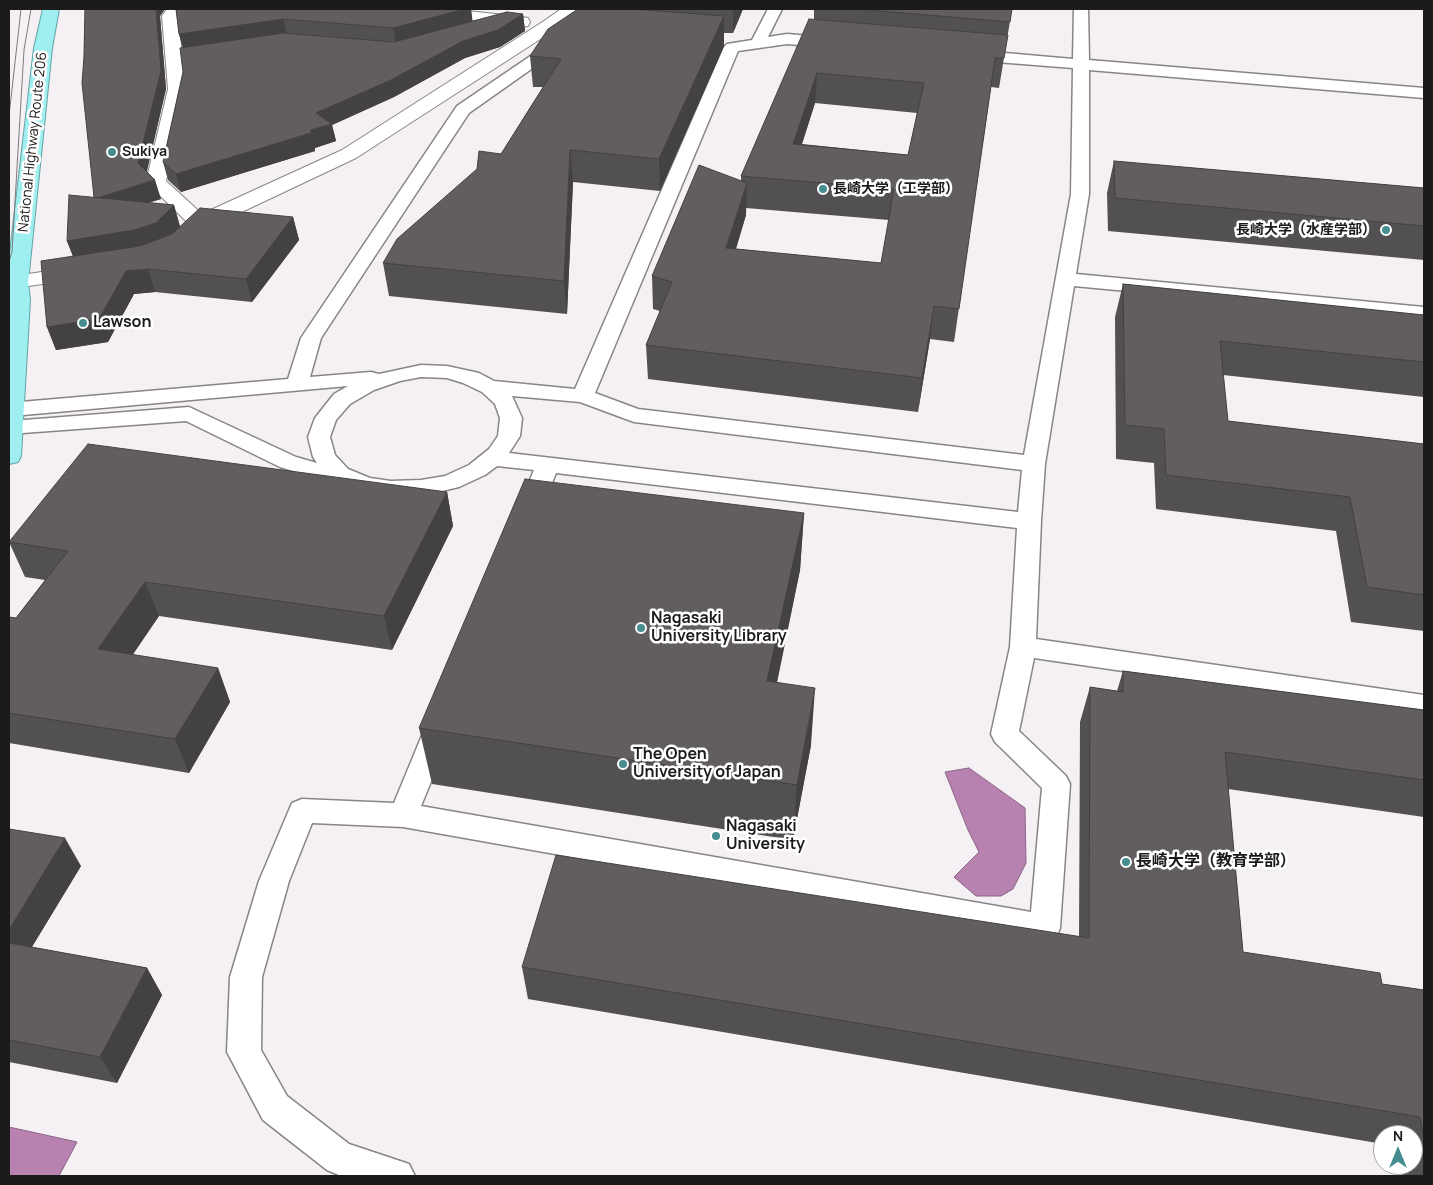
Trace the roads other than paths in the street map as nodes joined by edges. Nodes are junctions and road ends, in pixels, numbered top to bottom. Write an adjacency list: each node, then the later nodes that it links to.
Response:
1 (51, 9): 23 (highway, National Highway Route 206)
2 (174, 9): 16 (street)
3 (409, 9): 7 (street)
4 (571, 9): 8 (street)
5 (775, 9): 12 (lane)
6 (1081, 9): 17 (lane)
7 (510, 20): 8 (street); 9 (street)
8 (550, 25): 19 (street)
9 (472, 31)
10 (574, 32): 26 (lane)
11 (719, 39): 12 (lane)
12 (758, 42): 13 (lane); 28 (lane)
13 (845, 44)
14 (231, 52): 16 (street)
15 (953, 54): 17 (lane)
16 (174, 60): 19 (street)
17 (1079, 64): 18 (lane); 22 (lane)
18 (1424, 93)
19 (200, 222): 20 (street)
20 (183, 240)
21 (101, 268): 23 (street)
22 (1067, 279): 24 (lane); 32 (lane)
23 (13, 282): 29 (highway, National Highway Route 206)
24 (1424, 313)
25 (396, 375): 26 (lane); 27 (lane); 34 (lane)
26 (297, 385): 29 (lane)
27 (490, 387): 28 (lane); 31 (lane)
28 (583, 396): 32 (lane)
29 (12, 418): 30 (highway, National Highway Route 206); 34 (lane)
30 (9, 456)
31 (491, 458): 33 (lane); 34 (lane)
32 (1034, 464): 35 (lane)
33 (548, 465): 35 (lane); 36 (lane)
34 (365, 485)
35 (1029, 521): 37 (lane)
36 (518, 538)
37 (1023, 647): 39 (lane); 40 (lane)
38 (449, 704): 40 (lane)
39 (1424, 705)
40 (403, 815): 41 (lane)
41 (397, 1176)

